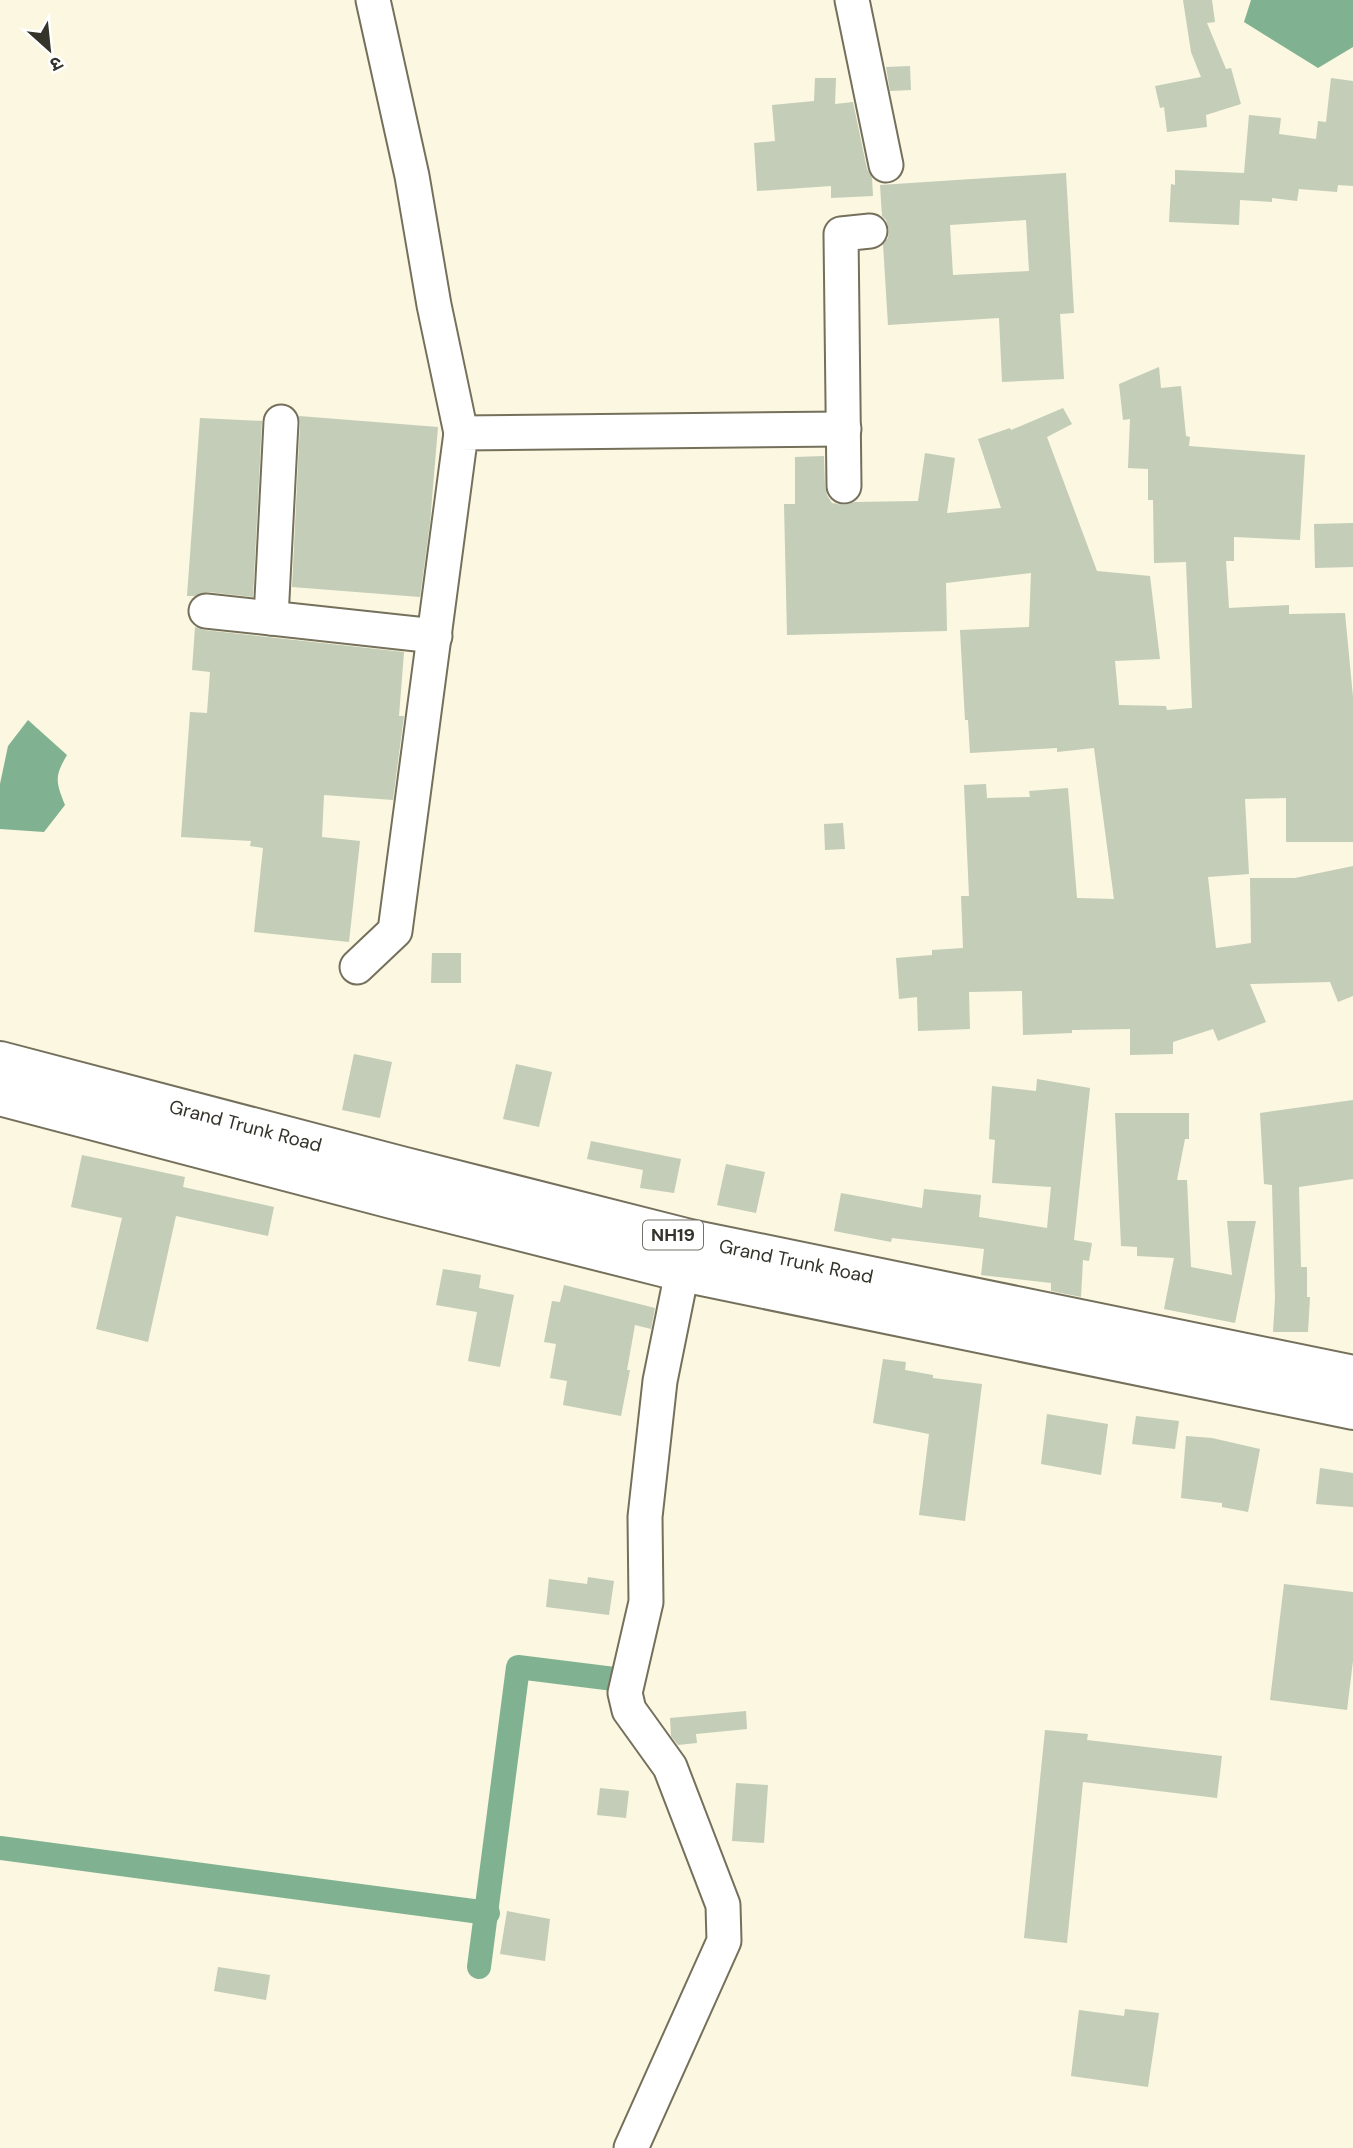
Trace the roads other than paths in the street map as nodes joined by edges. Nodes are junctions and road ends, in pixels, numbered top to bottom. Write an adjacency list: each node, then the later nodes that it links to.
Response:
1 (373, 0): 7 (street)
2 (852, 0): 3 (street)
3 (886, 165)
4 (870, 232): 6 (street)
5 (281, 422): 10 (street)
6 (844, 429): 7 (street); 8 (street)
7 (461, 433): 11 (street)
8 (844, 486)
9 (206, 611): 10 (street)
10 (271, 618): 11 (street)
11 (435, 636): 12 (street)
12 (357, 967)
13 (0, 1061): 15 (highway, Grand Trunk Road / NH19)
14 (0, 1096): 15 (highway, Grand Trunk Road / NH19)
15 (273, 1149): 16 (highway, Grand Trunk Road / NH19)
16 (573, 1227): 17 (highway, Grand Trunk Road / NH19); 18 (highway, Grand Trunk Road / NH19)
17 (682, 1272): 18 (highway, Grand Trunk Road / NH19); 22 (street)
18 (1052, 1332): 20 (highway, Grand Trunk Road / NH19)
19 (1353, 1375): 20 (highway, Grand Trunk Road / NH19)
20 (1296, 1382): 21 (highway, Grand Trunk Road / NH19)
21 (1353, 1410)
22 (631, 2148)

